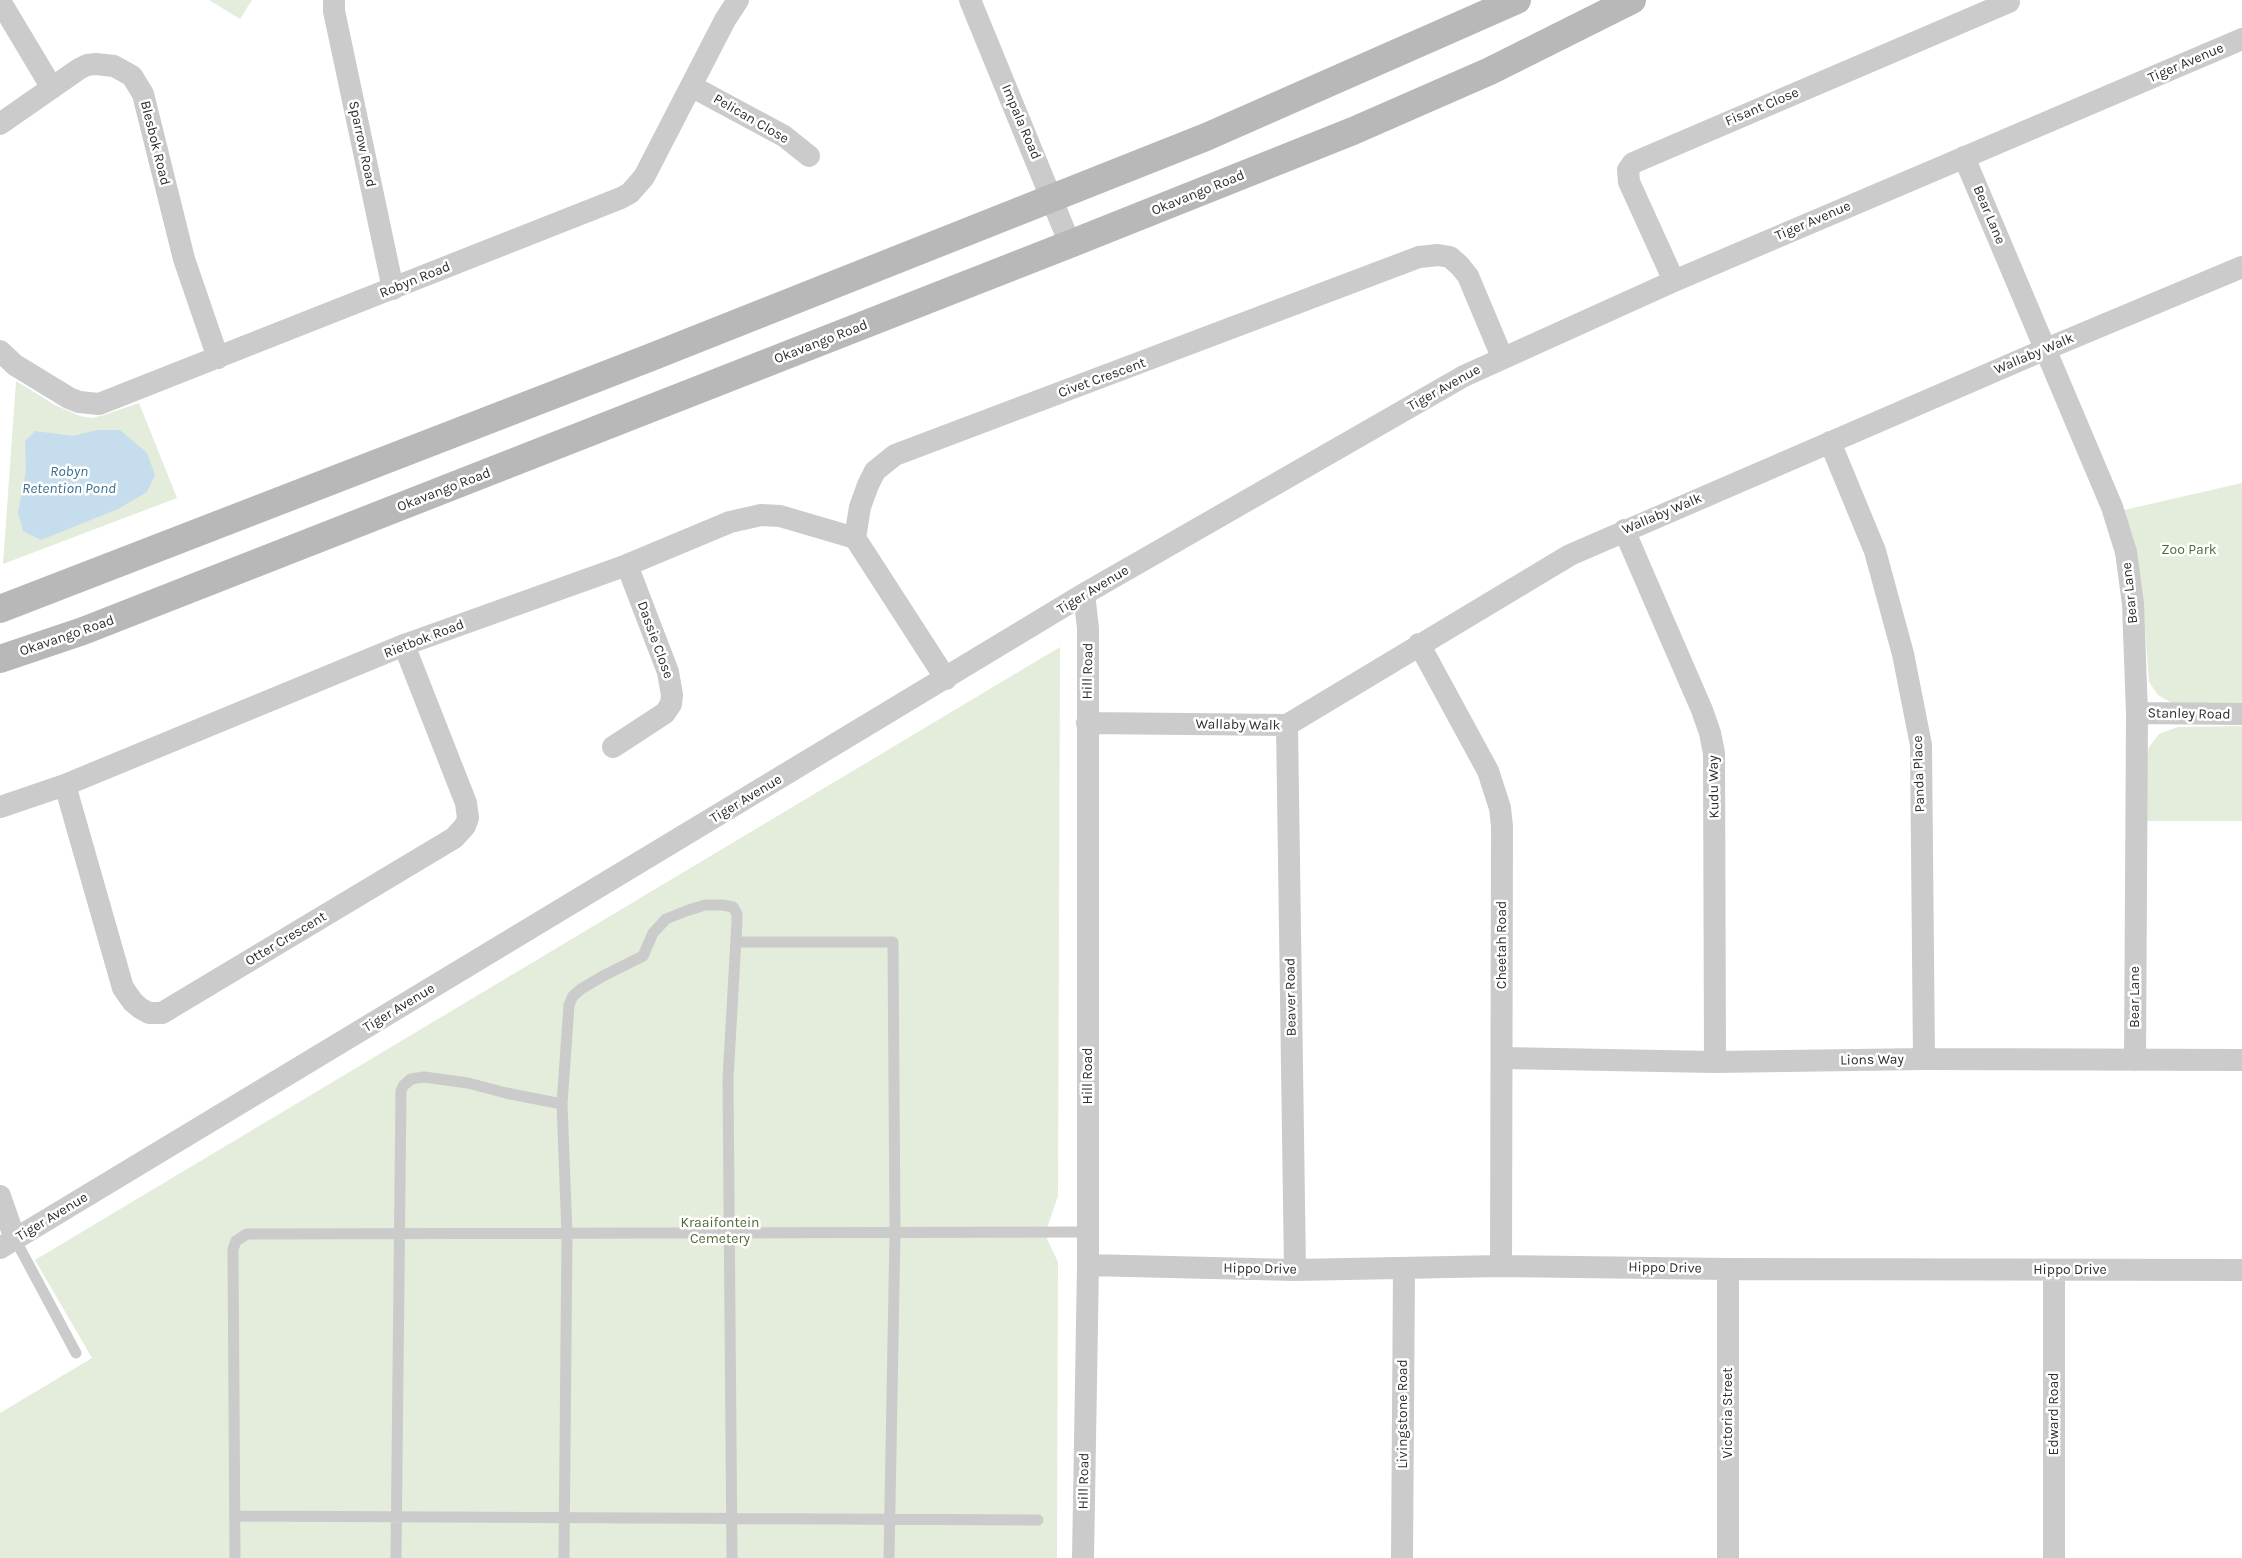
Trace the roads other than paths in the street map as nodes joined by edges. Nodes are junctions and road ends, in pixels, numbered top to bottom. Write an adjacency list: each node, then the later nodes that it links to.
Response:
1 (334, 0): 18 (street, Sparrow Road)
2 (738, 0): 9 (street, Robyn Road)
3 (970, 0): 14 (street, Impala Road)
4 (1517, 0): 14 (main road)
5 (1632, 0): 15 (main road, Okavango Road)
6 (0, 2): 10 (street)
7 (2009, 2): 17 (street, Fisant Close)
8 (2242, 39): 13 (street, Tiger Avenue)
9 (691, 86): 12 (street, Pelican Close); 18 (street, Robyn Road)
10 (52, 88): 11 (street, Blesbok Road); 22 (street, Blesbok Road)
11 (0, 124)
12 (809, 156)
13 (1964, 157): 17 (street, Tiger Avenue); 19 (street, Bear Lane)
14 (1052, 197): 15 (street, Impala Road); 28 (main road)
15 (1070, 244): 31 (main road, Okavango Road)
16 (2242, 267): 19 (street, Wallaby Walk)
17 (1674, 280): 21 (street, Tiger Avenue)
18 (393, 288): 22 (street, Robyn Road)
19 (2046, 349): 23 (street, Wallaby Walk); 33 (street, Bear Lane)
20 (0, 351): 22 (street, Robyn Road)
21 (1502, 357): 25 (street, Civet Crescent); 27 (street, Tiger Avenue)
22 (218, 358)
23 (1830, 442): 24 (street, Wallaby Walk); 42 (street, Panda Place)
24 (1624, 530): 29 (street, Wallaby Walk); 45 (street, Kudu Way)
25 (855, 538): 26 (street, Rietbok Road); 32 (street)
26 (626, 565): 30 (street, Rietbok Road); 37 (street, Dassie Close)
27 (1084, 594): 32 (street, Tiger Avenue); 35 (street, Hill Road)
28 (0, 609)
29 (1419, 644): 36 (street, Wallaby Walk); 41 (street, Cheetah Road)
30 (404, 645): 38 (street, Rietbok Road); 38 (street, Otter Crescent)
31 (0, 659)
32 (946, 679): 53 (street, Tiger Avenue)
33 (2137, 713): 34 (street, Stanley Road); 43 (street, Bear Lane)
34 (2242, 714)
35 (1087, 723): 36 (street, Wallaby Walk); 48 (street, Hill Road)
36 (1287, 725): 58 (street, Beaver Road)
37 (614, 747)
38 (65, 785): 39 (street, Rietbok Road)
39 (0, 807)
40 (736, 942): 46 (lane); 49 (lane); 52 (lane)
41 (1502, 1058): 45 (street, Lions Way); 55 (street, Cheetah Road)
42 (1924, 1059): 43 (street, Lions Way); 45 (street, Lions Way)
43 (2135, 1060): 44 (street, Lions Way)
44 (2242, 1060)
45 (1715, 1062)
46 (562, 1104): 50 (lane); 51 (lane)
47 (0, 1196): 53 (street)
48 (1088, 1232): 49 (lane); 54 (street, Hill Road)
49 (895, 1233): 52 (lane); 67 (lane)
50 (401, 1234): 51 (lane); 62 (lane); 63 (lane)
51 (567, 1234): 52 (lane); 64 (lane)
52 (731, 1234): 65 (lane)
53 (7, 1244): 61 (lane)
54 (1088, 1265): 58 (street, Hippo Drive); 73 (street, Hill Road)
55 (1501, 1266): 56 (street, Hippo Drive); 57 (street, Hippo Drive)
56 (1404, 1269): 58 (street, Hippo Drive); 74 (street, Livingstone Road)
57 (1728, 1269): 59 (street, Hippo Drive); 75 (street, Victoria Street)
58 (1295, 1270)
59 (2054, 1270): 60 (street, Hippo Drive); 76 (street, Edward Road)
60 (2242, 1270)
61 (76, 1353)
62 (235, 1516): 63 (lane); 68 (lane)
63 (396, 1517): 64 (lane); 69 (lane)
64 (564, 1518): 65 (lane); 70 (lane)
65 (733, 1520): 67 (lane); 71 (lane)
66 (1038, 1520): 67 (lane)
67 (889, 1521): 72 (lane)
68 (235, 1558)
69 (396, 1558)
70 (564, 1558)
71 (732, 1558)
72 (889, 1558)
73 (1083, 1558)
74 (1402, 1558)
75 (1728, 1558)
76 (2054, 1558)

